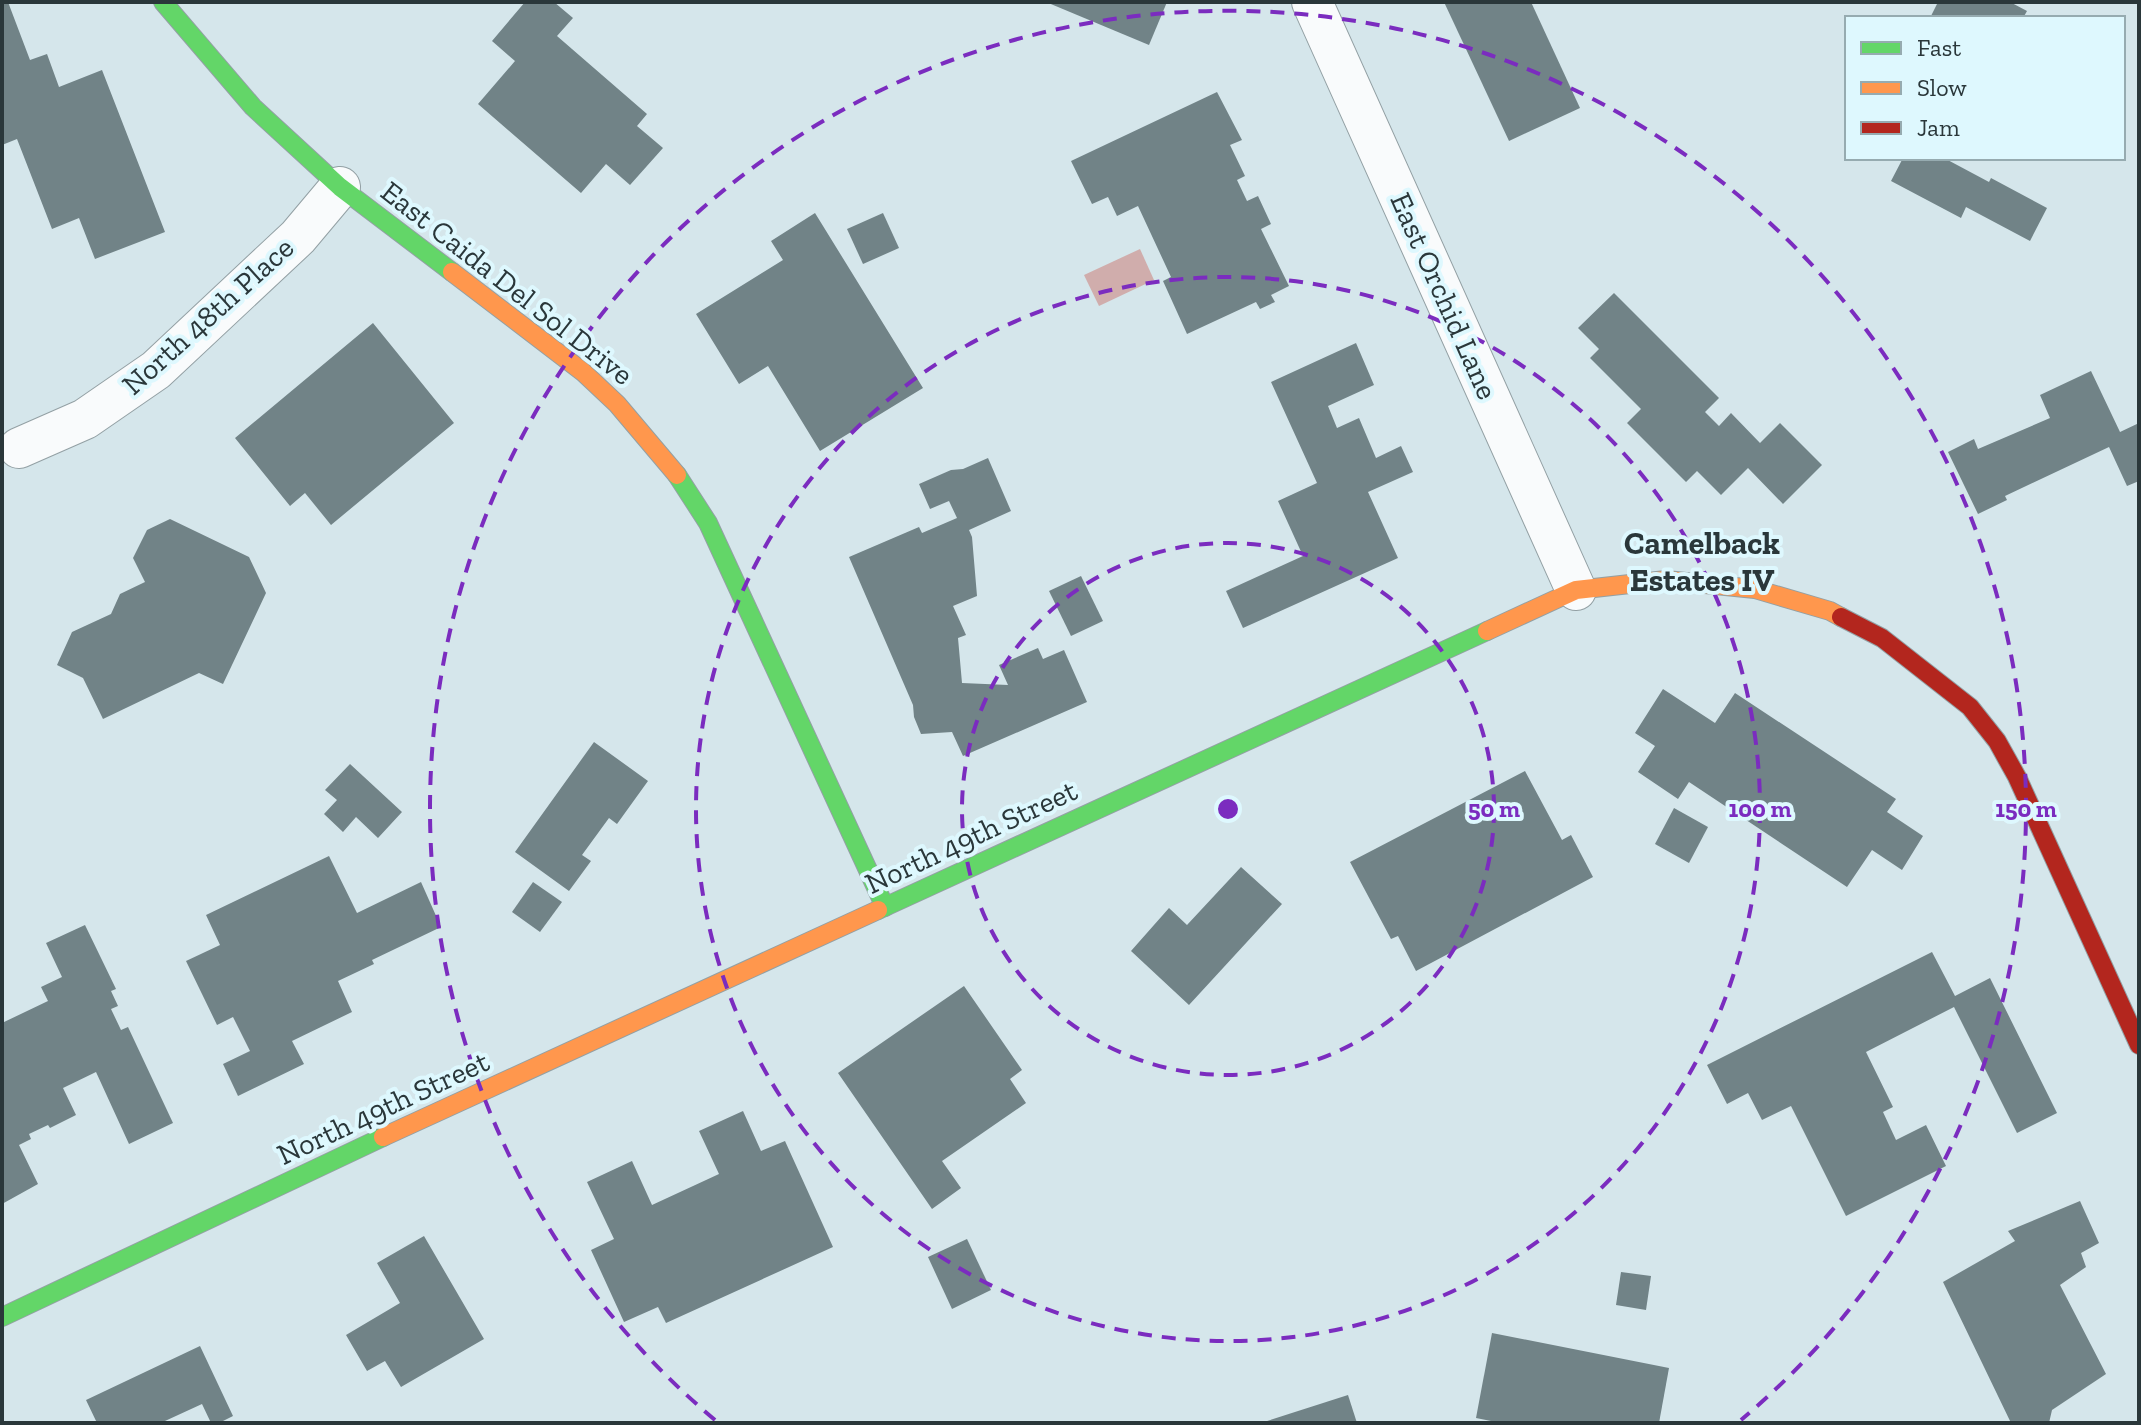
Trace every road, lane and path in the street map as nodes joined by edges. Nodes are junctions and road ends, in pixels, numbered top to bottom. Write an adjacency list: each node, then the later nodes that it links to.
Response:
1 (163, 2): 3 (street, East Caida Del Sol Drive)
2 (1312, 2): 5 (street, East Orchid Lane)
3 (340, 187): 4 (street, North 48th Place); 6 (street, East Caida Del Sol Drive)
4 (19, 448)
5 (1576, 590): 6 (street, North 49th Street); 7 (street, North 49th Street)
6 (885, 907): 8 (street, North 49th Street)
7 (2139, 1045)
8 (2, 1317)

